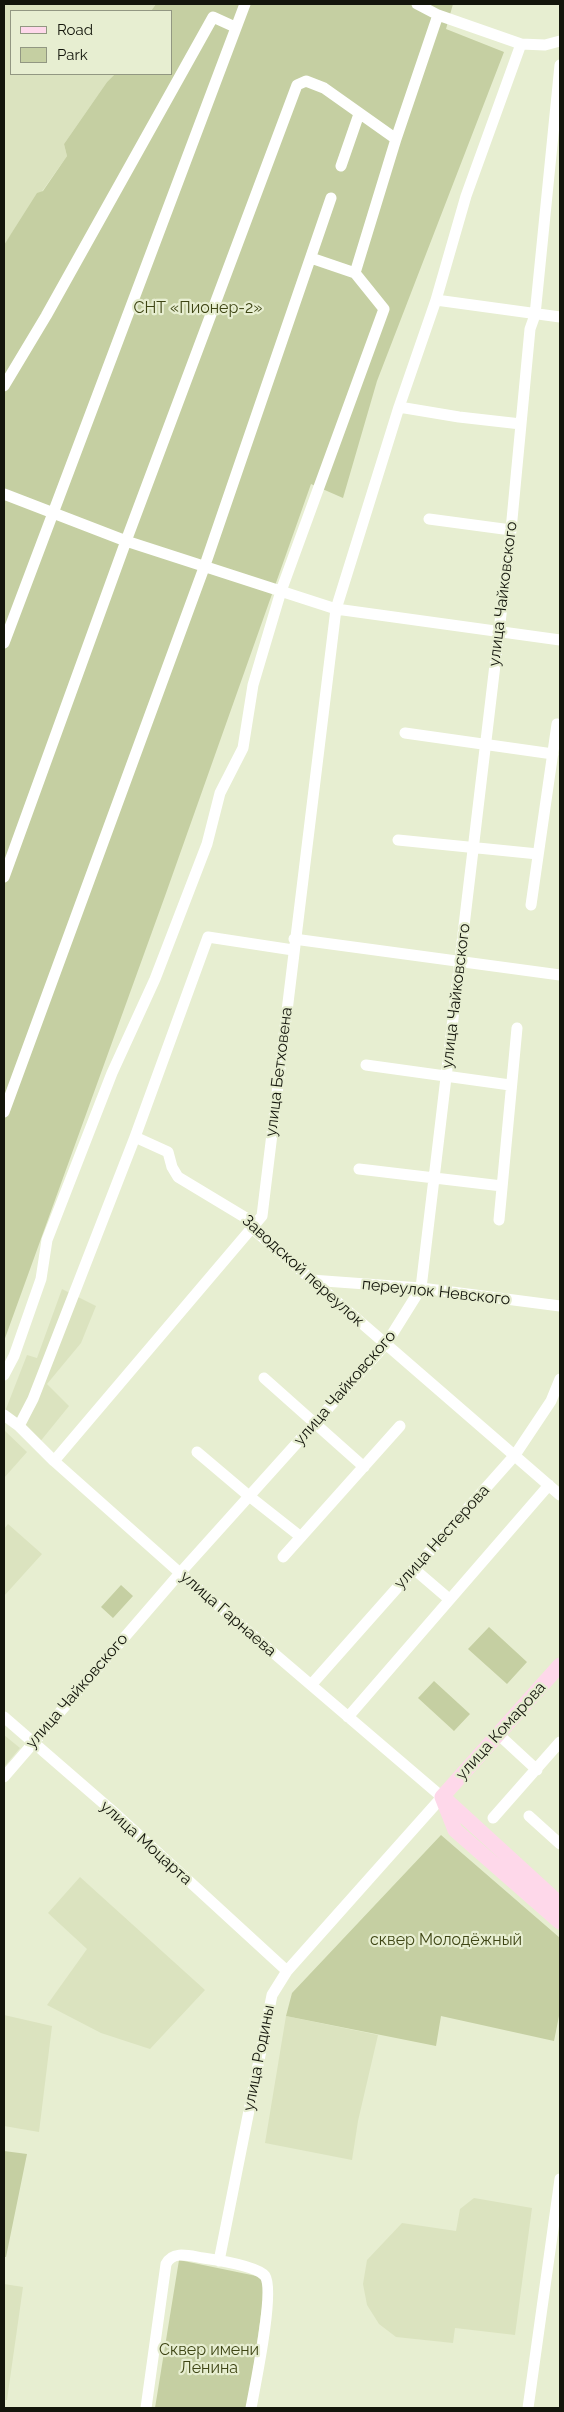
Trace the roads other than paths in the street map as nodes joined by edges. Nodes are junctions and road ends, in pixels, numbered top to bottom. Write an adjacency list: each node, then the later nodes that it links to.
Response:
1 (245, 4): 4 (street)
2 (417, 4): 3 (street)
3 (438, 15): 6 (street); 9 (street)
4 (235, 27): 17 (street); 21 (street)
5 (560, 41): 6 (street)
6 (521, 44): 14 (street, улица Бетховена)
7 (560, 65): 15 (street, улица Чайковского)
8 (359, 114): 9 (street); 10 (street); 24 (street)
9 (396, 139): 13 (street)
10 (341, 166)
11 (331, 198): 12 (street)
12 (311, 258): 13 (street); 25 (street)
13 (355, 273): 26 (street)
14 (436, 300): 15 (street); 18 (street, улица Бетховена)
15 (535, 314): 16 (street); 19 (street, улица Чайковского)
16 (560, 317)
17 (4, 386)
18 (398, 407): 19 (street); 27 (street, улица Бетховена)
19 (521, 424): 23 (street, улица Чайковского)
20 (4, 494): 21 (street)
21 (52, 513): 24 (street); 30 (street)
22 (429, 519): 23 (street)
23 (511, 530): 28 (street, улица Чайковского)
24 (126, 541): 25 (street); 38 (street)
25 (204, 565): 26 (street); 47 (street)
26 (281, 591): 27 (street); 58 (street)
27 (336, 608): 28 (street); 40 (street, улица Бетховена)
28 (498, 633): 29 (street); 33 (street, улица Чайковского)
29 (560, 640)
30 (4, 644)
31 (558, 724): 34 (street)
32 (405, 733): 33 (street)
33 (485, 744): 34 (street); 36 (street, улица Чайковского)
34 (553, 754): 37 (street)
35 (398, 840): 36 (street)
36 (473, 848): 37 (street); 41 (street, улица Чайковского)
37 (538, 854): 39 (street)
38 (4, 877)
39 (531, 905)
40 (294, 944): 41 (street); 48 (street); 53 (street, улица Бетховена)
41 (460, 962): 42 (street); 45 (street, улица Чайковского)
42 (560, 975)
43 (517, 1028): 46 (street)
44 (366, 1065): 45 (street)
45 (446, 1075): 46 (street); 50 (street, улица Чайковского)
46 (510, 1086): 51 (street)
47 (4, 1112)
48 (135, 1137): 53 (street, Заводской переулок); 63 (street)
49 (359, 1169): 50 (street)
50 (434, 1177): 51 (street); 55 (street, улица Чайковского)
51 (502, 1186): 52 (street)
52 (499, 1220)
53 (252, 1228): 54 (street, Заводской переулок); 67 (street, улица Бетховена)
54 (311, 1280): 55 (street, переулок Невского); 57 (street, Заводской переулок)
55 (421, 1288): 56 (street, переулок Невского); 57 (street, улица Чайковского)
56 (560, 1306)
57 (386, 1344): 62 (street, улица Чайковского); 66 (street, Заводской переулок)
58 (4, 1375)
59 (264, 1378): 62 (street)
60 (560, 1379): 66 (street, улица Нестерова)
61 (4, 1415): 63 (street, улица Гарнаева)
62 (314, 1424): 68 (street); 71 (street, улица Чайковского)
63 (19, 1426): 67 (street, улица Гарнаева)
64 (400, 1426): 68 (street)
65 (197, 1452): 71 (street)
66 (515, 1456): 69 (street, Заводской переулок); 74 (street, улица Нестерова)
67 (54, 1461): 75 (street, улица Гарнаева)
68 (364, 1467): 72 (street)
69 (549, 1485): 70 (street, Заводской переулок); 76 (street)
70 (560, 1495)
71 (249, 1496): 72 (street); 75 (street, улица Чайковского)
72 (301, 1537): 73 (street)
73 (283, 1557)
74 (414, 1569): 76 (street); 78 (street, улица Нестерова)
75 (180, 1573): 78 (street, улица Гарнаева); 83 (street, улица Чайковского)
76 (449, 1599): 80 (street)
77 (560, 1665): 81 (main road, улица Комарова)
78 (310, 1685): 80 (street, улица Гарнаева)
79 (4, 1717): 83 (street, улица Моцарта)
80 (348, 1717): 86 (street, улица Гарнаева)
81 (498, 1734): 84 (street); 86 (main road, улица Комарова)
82 (560, 1742): 84 (street)
83 (32, 1743): 85 (street, улица Чайковского); 92 (street, улица Моцарта)
84 (536, 1770): 88 (street)
85 (4, 1777)
86 (442, 1797): 90 (main road, улица Гарнаева); 91 (main road, улица Гарнаева); 92 (street, улица Родины)
87 (529, 1816): 89 (street)
88 (493, 1818)
89 (560, 1844)
90 (560, 1904)
91 (560, 1922)
92 (287, 1971): 94 (street, улица Родины)
93 (560, 2179): 97 (street)
94 (219, 2261): 95 (street); 96 (street)
95 (146, 2408)
96 (252, 2408)
97 (528, 2408)

